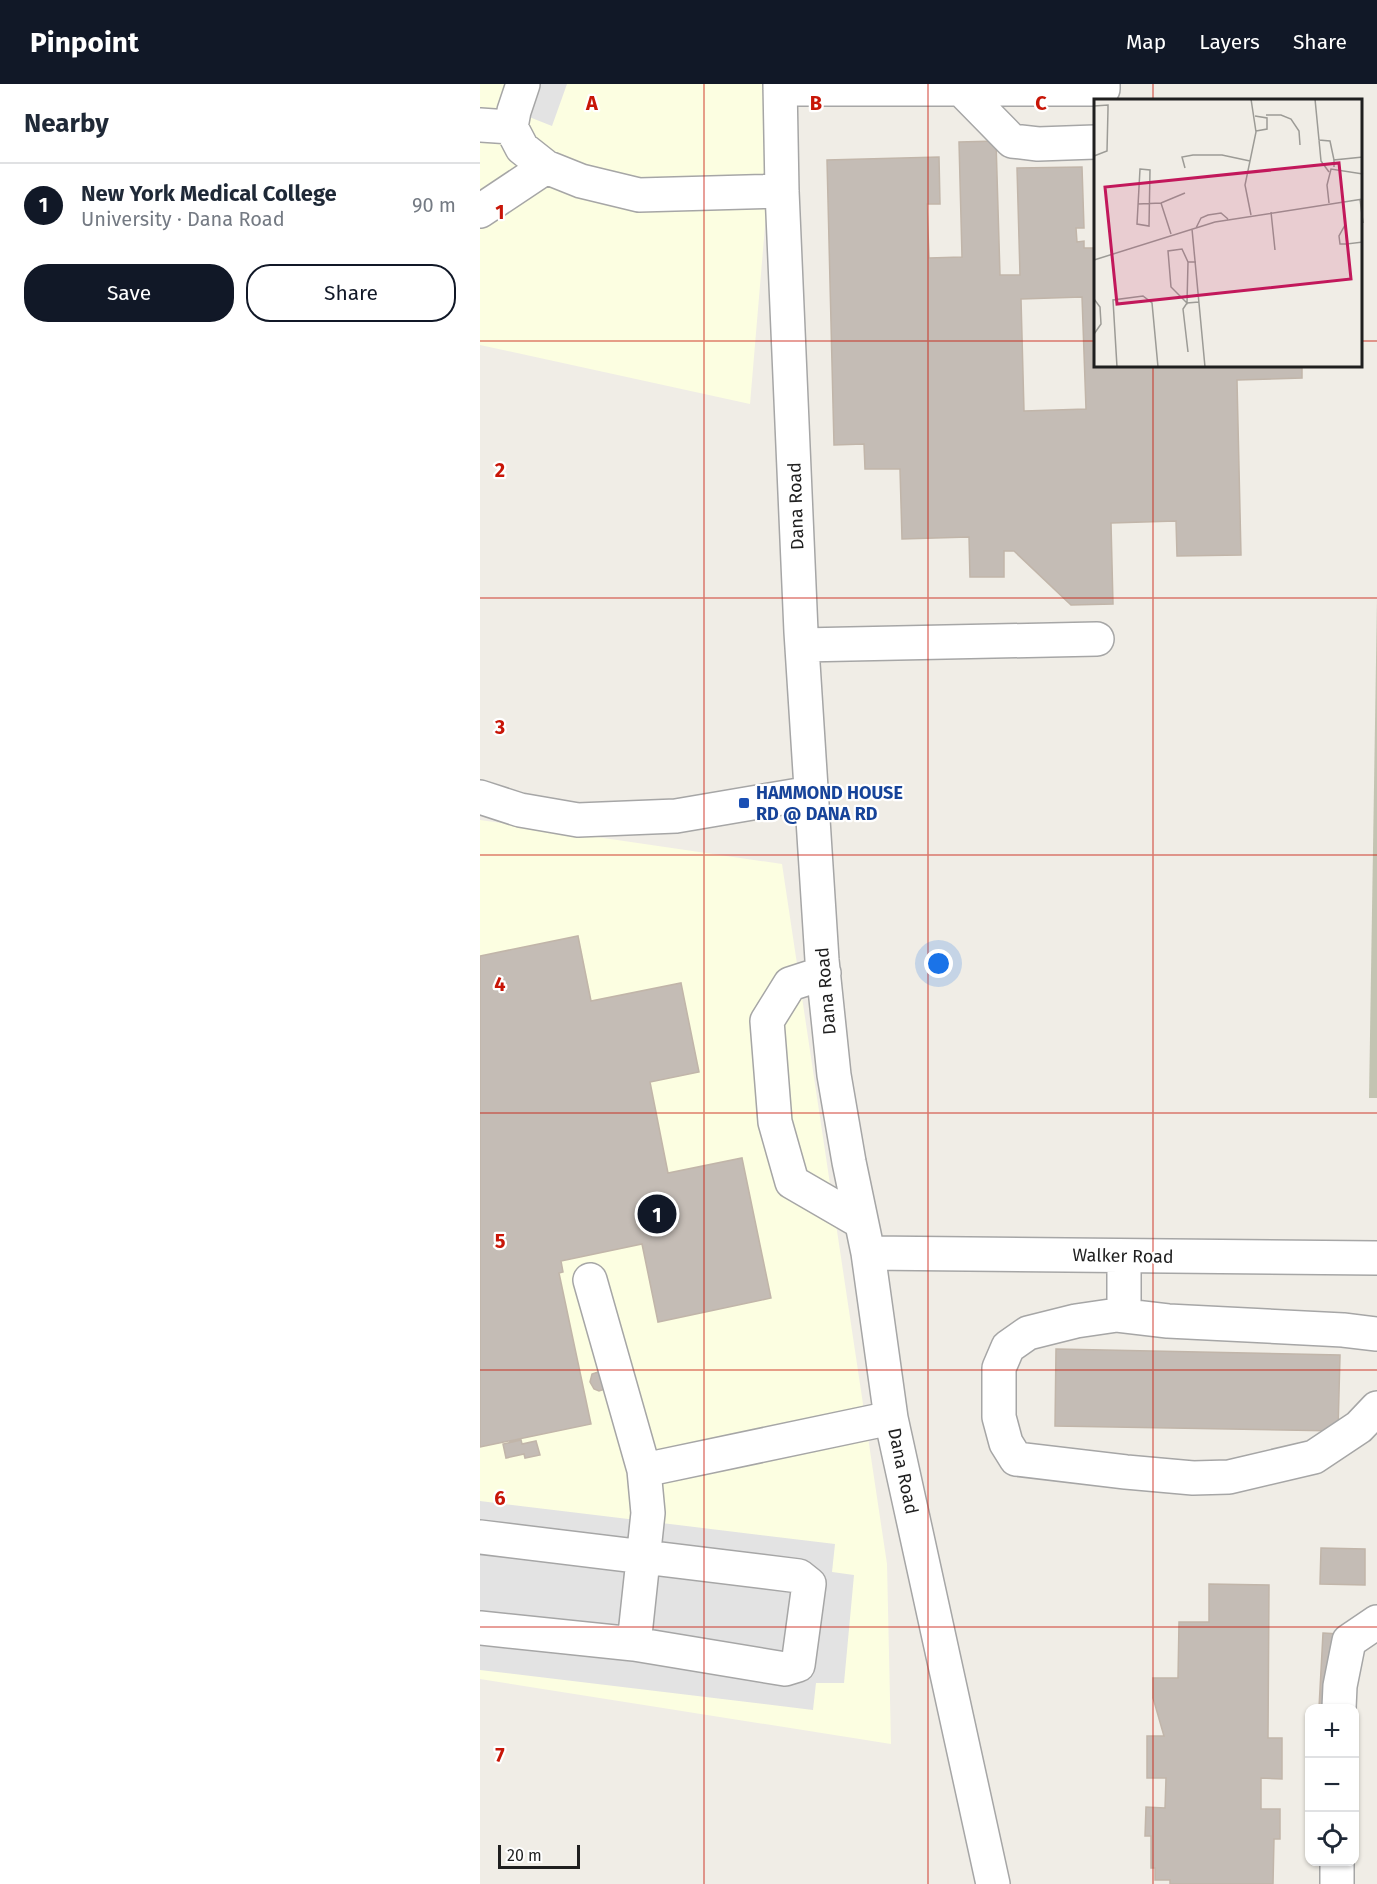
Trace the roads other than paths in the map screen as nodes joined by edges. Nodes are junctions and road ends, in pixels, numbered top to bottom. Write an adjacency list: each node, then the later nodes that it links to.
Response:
1 (523, 84): 5 (street)
2 (780, 87): 3 (street); 8 (street, Dana Road)
3 (960, 88): 4 (street); 6 (street)
4 (1103, 91)
5 (496, 126): 7 (street)
6 (1094, 142)
7 (546, 167): 8 (street); 9 (street)
8 (782, 191): 11 (street, Dana Road)
9 (480, 211)
10 (1097, 639): 11 (street)
11 (802, 645): 12 (street, Dana Road)
12 (812, 793): 13 (street); 14 (street, Dana Road)
13 (480, 797)
14 (824, 974): 15 (street, Dana Road); 15 (street)
15 (861, 1222): 16 (street, Dana Road)
16 (868, 1253): 17 (street, Walker Road); 23 (street, Dana Road)
17 (1124, 1256): 18 (street, Walker Road); 20 (street)
18 (1377, 1258)
19 (590, 1280): 24 (street)
20 (1117, 1315): 21 (street); 22 (street)
21 (1377, 1334)
22 (1377, 1408)
23 (891, 1418): 24 (street); 32 (street, Dana Road)
24 (644, 1470): 26 (street)
25 (480, 1537): 26 (street)
26 (643, 1557): 29 (street); 29 (street)
27 (1377, 1622): 30 (street)
28 (480, 1628): 29 (street)
29 (633, 1644)
30 (1339, 1704)
31 (1337, 1866): 33 (street)
32 (993, 1884)
33 (1337, 1884)

